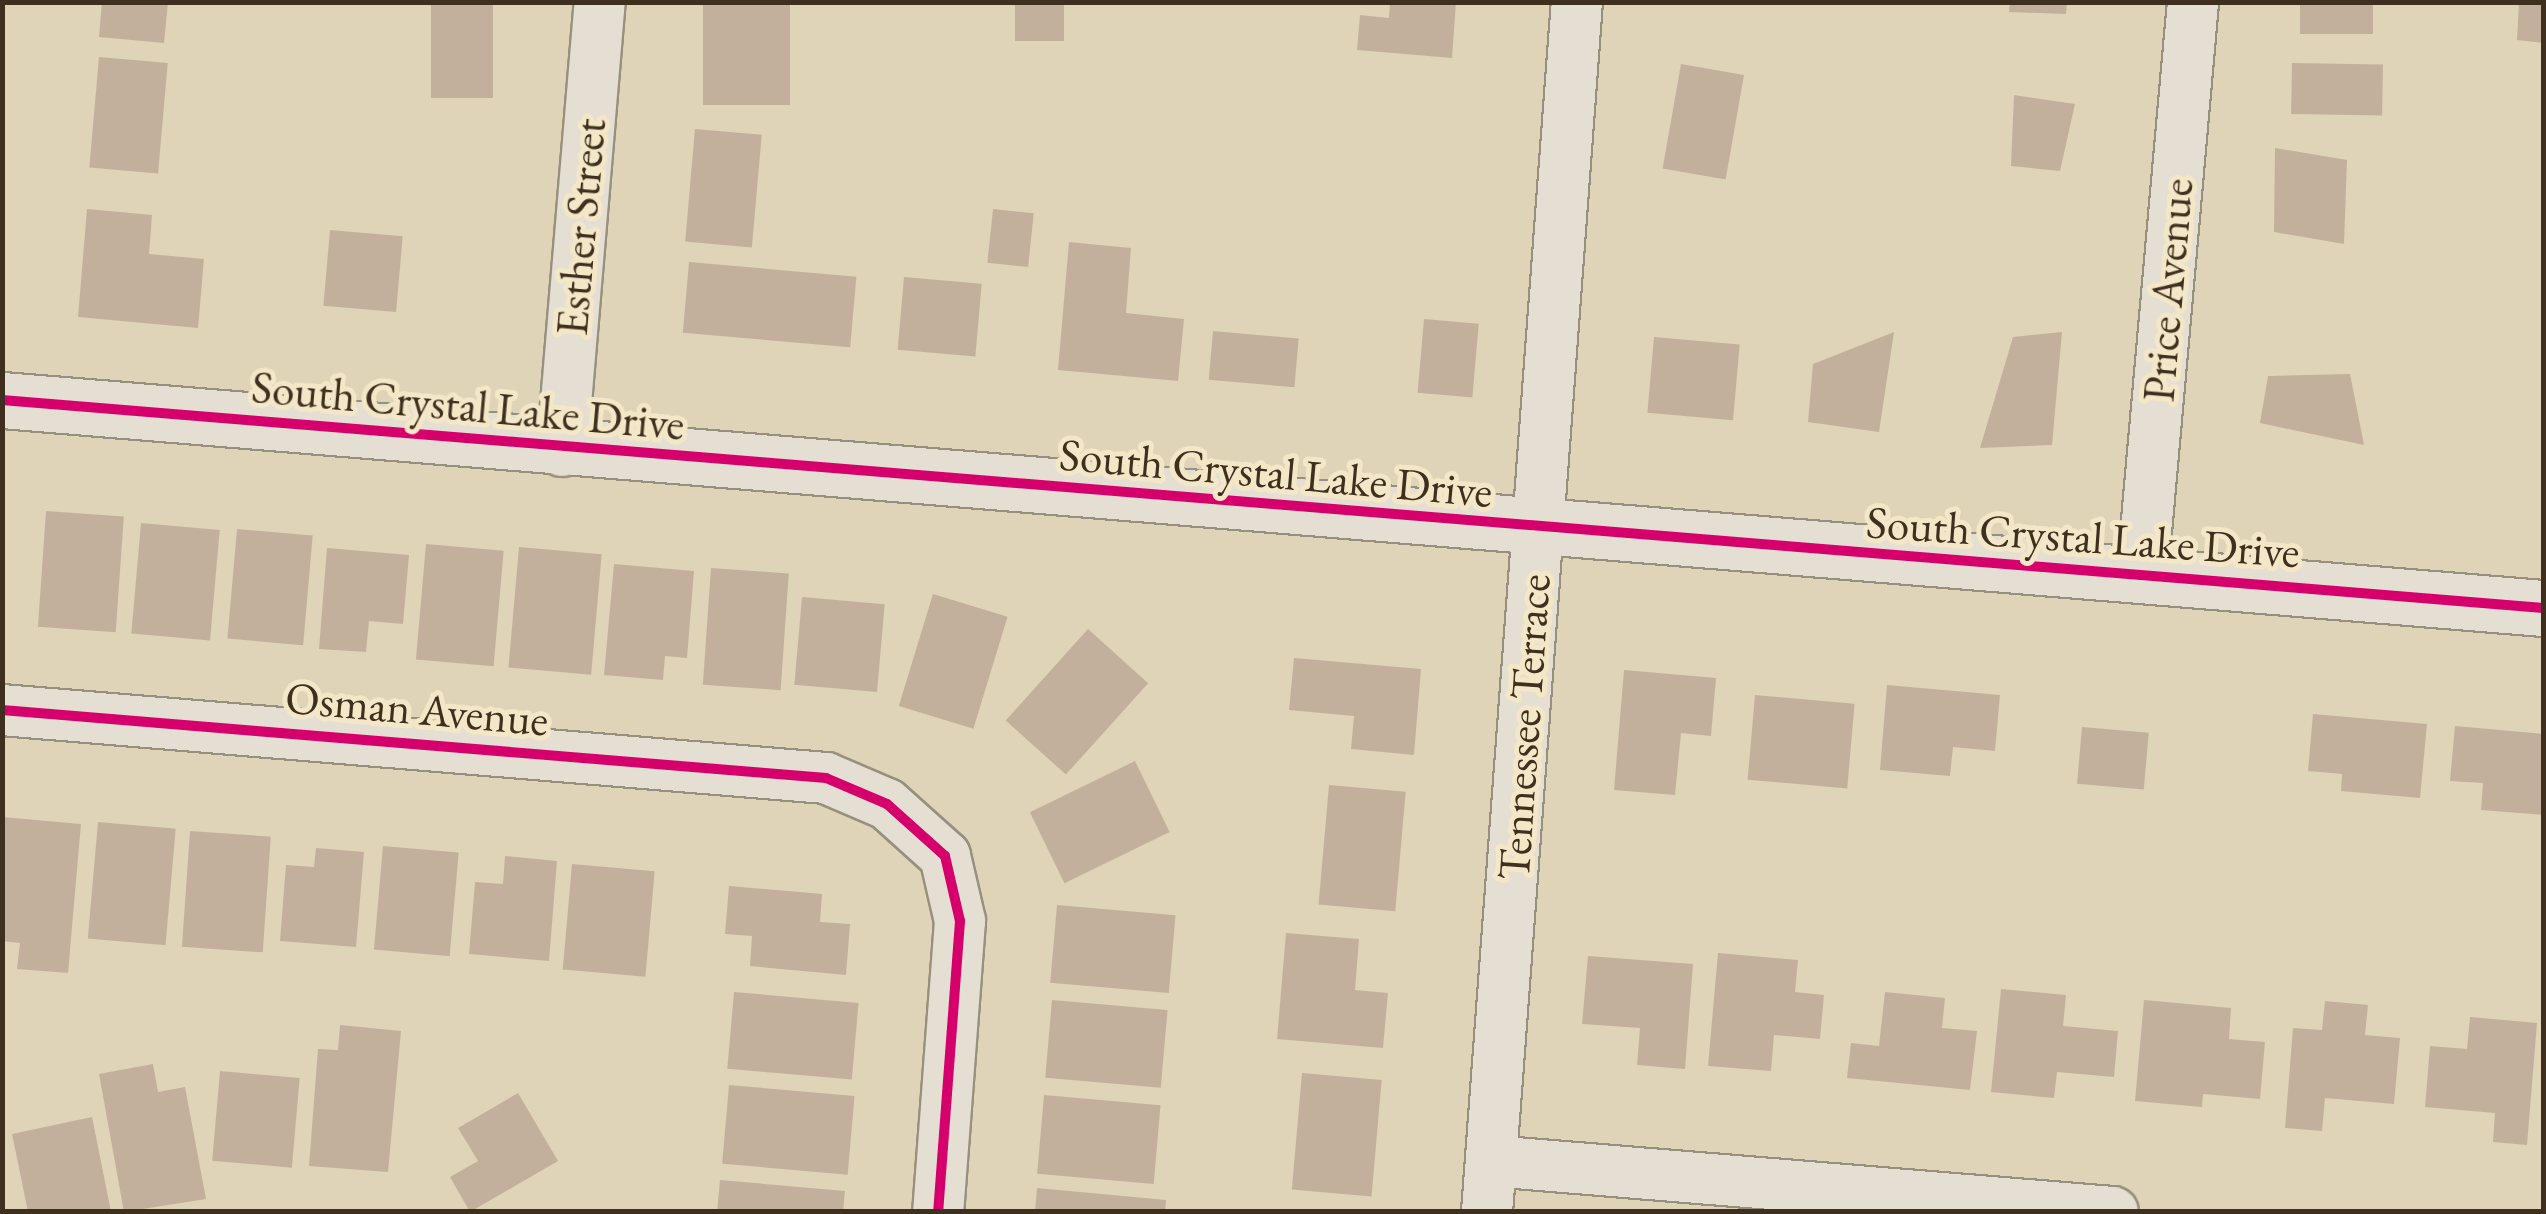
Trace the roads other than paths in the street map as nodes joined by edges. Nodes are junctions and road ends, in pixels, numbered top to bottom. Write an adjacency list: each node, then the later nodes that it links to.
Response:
1 (600, 2): 5 (street, Esther Street)
2 (1578, 2): 6 (street, Tennessee Terrace)
3 (2193, 2): 7 (street, Price Avenue)
4 (2, 400): 5 (street, South Crystal Lake Drive)
5 (562, 450): 6 (street, South Crystal Lake Drive)
6 (1539, 529): 7 (street, South Crystal Lake Drive); 10 (street, Tennessee Terrace)
7 (2142, 576): 8 (street, South Crystal Lake Drive)
8 (2544, 608)
9 (2, 710): 11 (street, Osman Avenue)
10 (1491, 1160): 12 (street, Tennessee Terrace); 13 (street)
11 (938, 1212)
12 (1487, 1212)
13 (2112, 1212)

